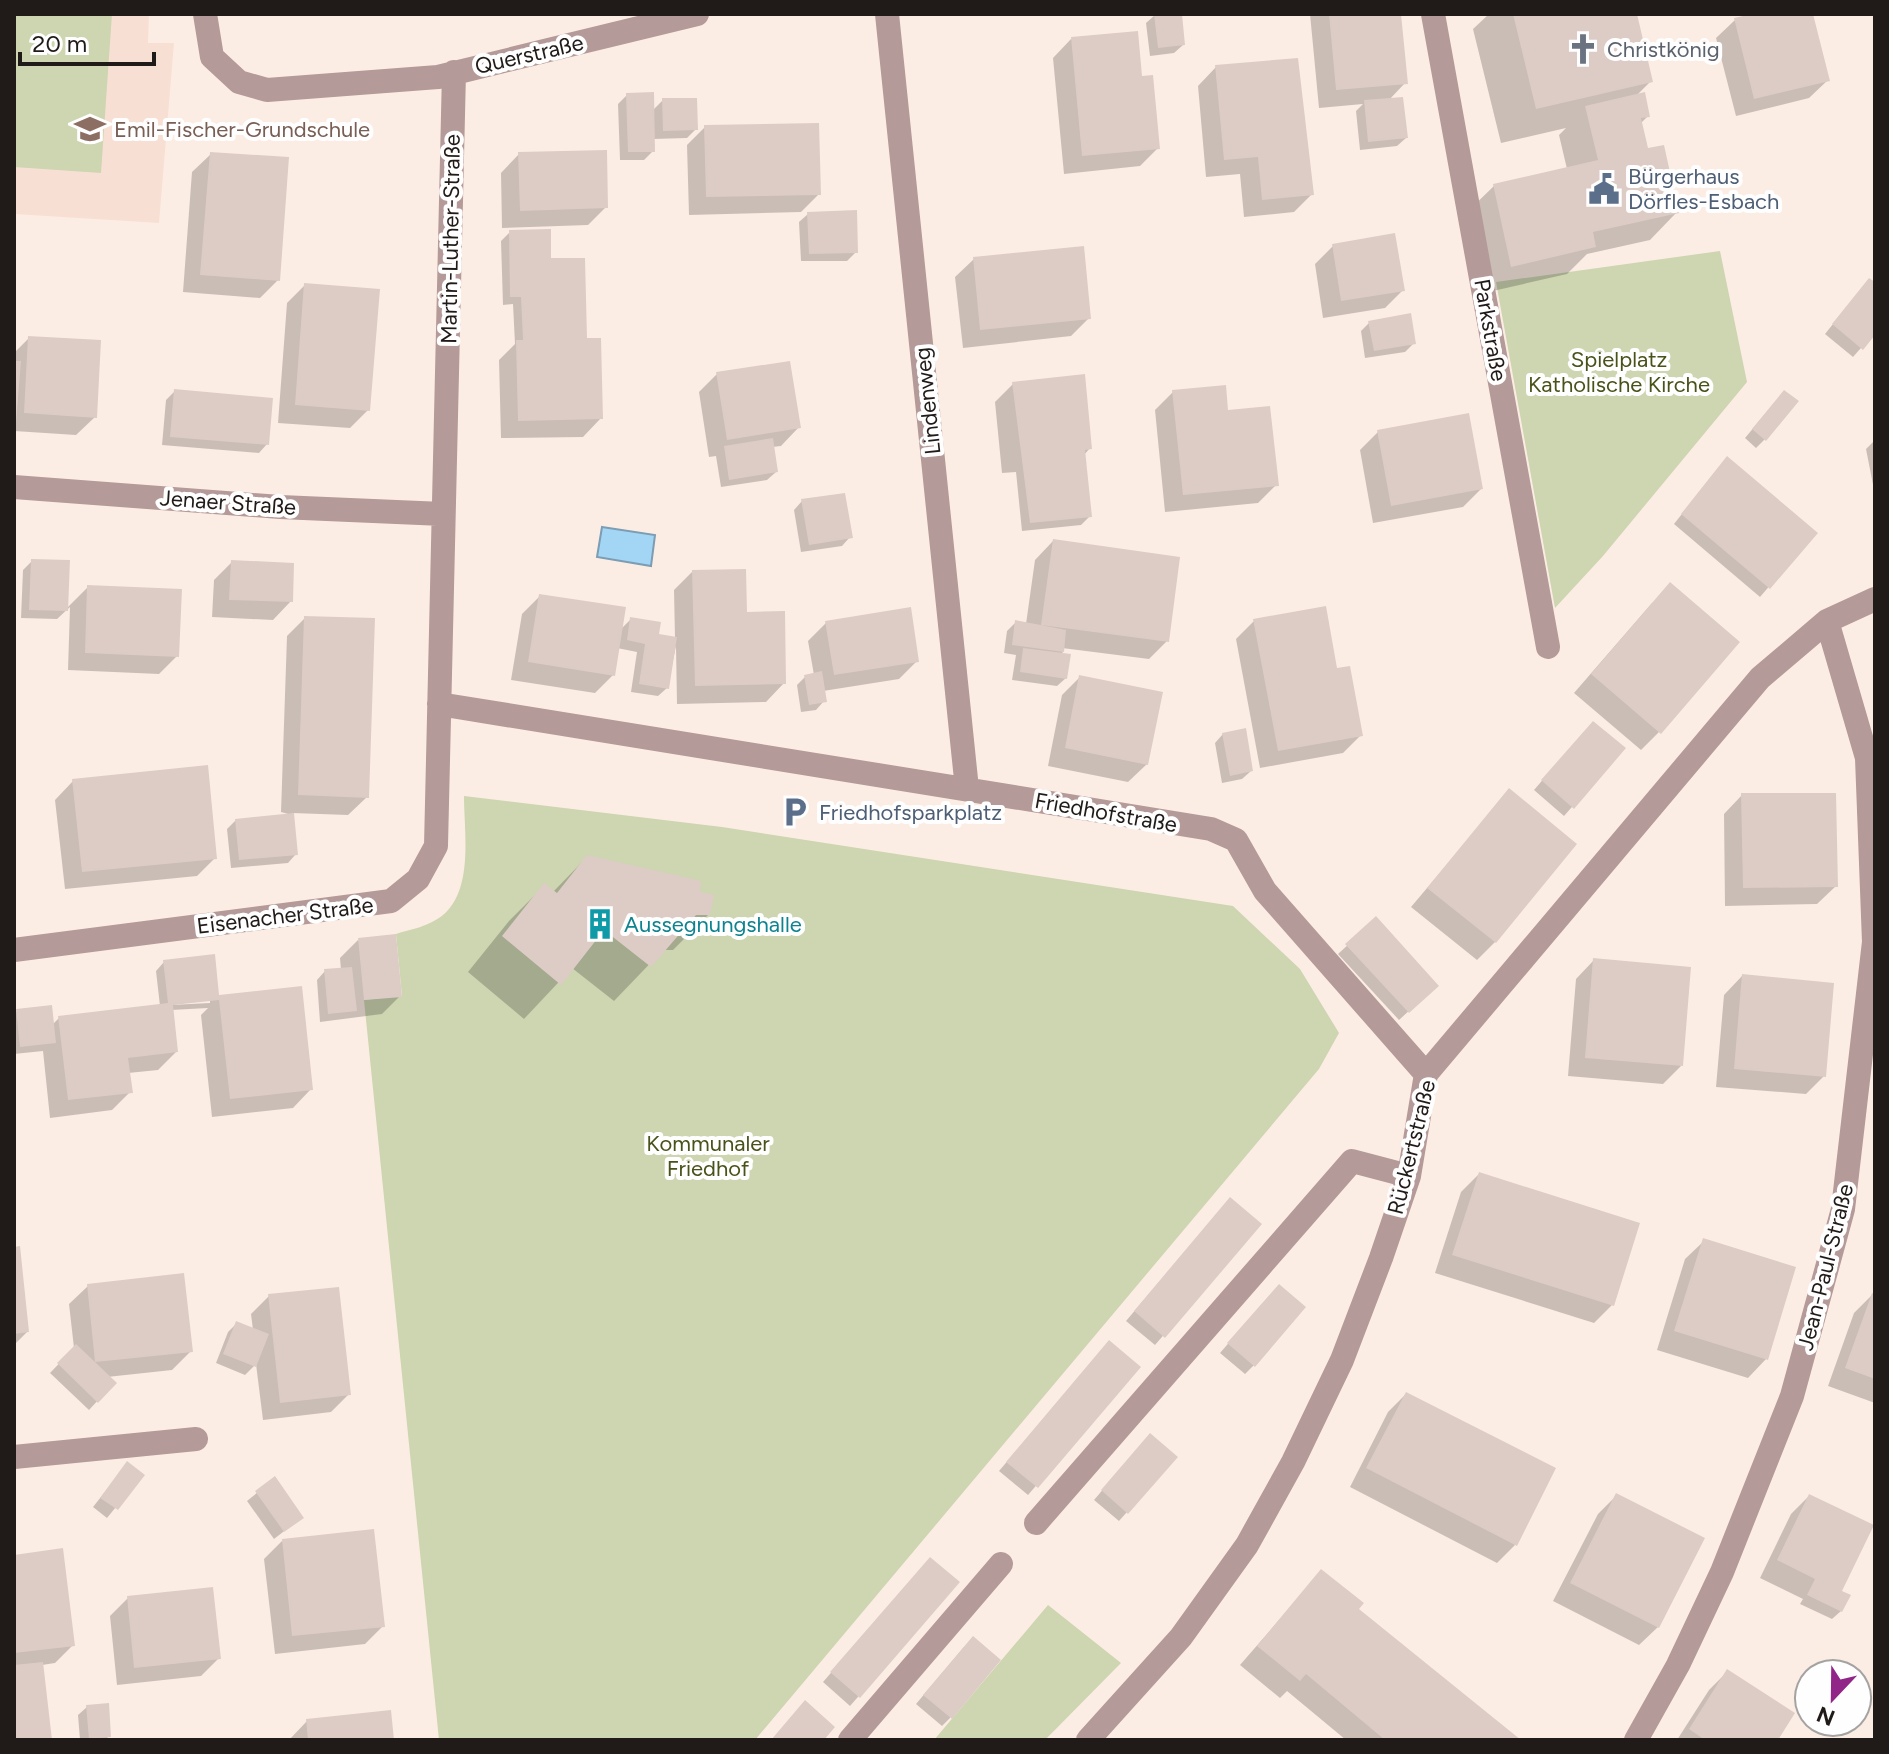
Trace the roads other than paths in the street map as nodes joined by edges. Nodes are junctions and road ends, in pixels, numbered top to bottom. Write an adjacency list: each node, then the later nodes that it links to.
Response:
1 (205, 14): 5 (street)
2 (697, 14): 5 (street, Querstraße)
3 (887, 14): 12 (street, Lindenweg)
4 (1433, 14): 10 (street, Parkstraße)
5 (454, 72): 7 (street, Martin-Luther-Straße)
6 (14, 487): 7 (street, Jenaer Straße)
7 (443, 514): 11 (street, Martin-Luther-Straße)
8 (1875, 599): 9 (street, Rückertstraße)
9 (1827, 621): 14 (street, Rückertstraße); 22 (street, Jean-Paul-Straße)
10 (1548, 647)
11 (439, 704): 12 (street, Friedhofstraße); 13 (street, Eisenacher Straße)
12 (967, 789): 14 (street, Friedhofstraße)
13 (14, 950)
14 (1426, 1074): 15 (street, Rückertstraße)
15 (1409, 1176): 18 (street); 21 (street, Rückertstraße)
16 (196, 1439): 17 (street)
17 (14, 1457)
18 (1036, 1523)
19 (1001, 1564): 20 (street)
20 (850, 1740)
21 (1088, 1740)
22 (1636, 1740)

